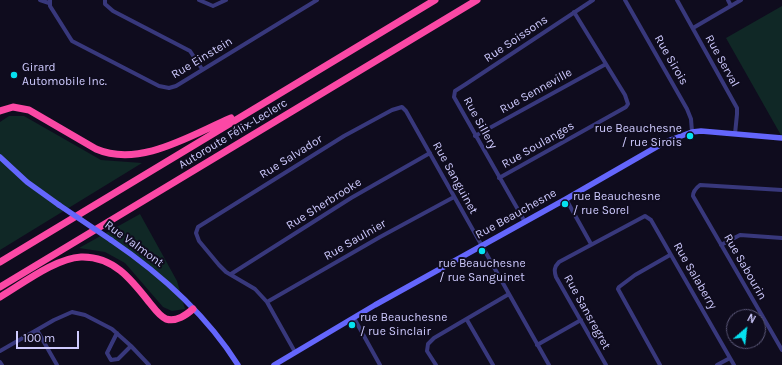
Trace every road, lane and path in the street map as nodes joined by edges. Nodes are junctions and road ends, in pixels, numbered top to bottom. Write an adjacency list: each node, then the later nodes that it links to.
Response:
1 (40, 0): 13 (street)
2 (105, 0): 18 (street)
3 (199, 0): 4 (street)
4 (226, 0)
5 (317, 0): 18 (street, Rue Einstein)
6 (435, 0): 20 (highway, Autoroute Félix-Leclerc)
7 (477, 0): 41 (highway, Autoroute Félix-Leclerc)
8 (594, 0): 15 (street, Rue Soissons)
9 (625, 0): 23 (street, Rue Sirois)
10 (677, 0): 16 (street, Rue Serval)
11 (728, 0): 14 (street)
12 (741, 0): 14 (street)
13 (50, 1): 18 (street, Rue Einstein)
14 (731, 6): 16 (street)
15 (574, 12): 17 (street); 19 (street, Rue Soissons)
16 (693, 28): 24 (street, Rue Serval)
17 (606, 64): 25 (street, Rue Senneville); 29 (street, Rue Soulanges)
18 (202, 69)
19 (454, 97): 25 (street, Rue Sillery)
20 (256, 107): 22 (highway); 39 (highway, Autoroute Félix-Leclerc)
21 (402, 107): 27 (street, Rue Sanguinet); 40 (street, Rue Salvador)
22 (0, 111)
23 (692, 132): 24 (street, Rue Beauchesne); 32 (street, Rue Beauchesne)
24 (735, 134): 26 (street, Rue Beauchesne)
25 (475, 136): 29 (street, Rue Sillery)
26 (782, 138)
27 (430, 153): 31 (street, Rue Sanguinet); 40 (street, Rue Sherbrooke)
28 (0, 157): 45 (street, Rue Valmont, bridge)
29 (499, 178): 33 (street, Rue Sillery)
30 (782, 190): 37 (street, Rue Sabourin)
31 (454, 197): 36 (street, Rue Sanguinet); 44 (street, Rue Saulnier)
32 (566, 199): 33 (street, Rue Beauchesne); 35 (street)
33 (525, 222): 36 (street, Rue Beauchesne)
34 (782, 238): 37 (street)
35 (591, 244): 38 (street, Rue Salaberry); 48 (street, Rue Sansregret)
36 (482, 245): 42 (street, Rue Sanguinet); 46 (street, Rue Beauchesne)
37 (721, 245): 53 (street, Rue Sabourin)
38 (670, 254): 56 (street, Rue Salaberry); 68 (street)
39 (0, 262)
40 (231, 274): 44 (street)
41 (0, 287)
42 (509, 294): 47 (street); 51 (street, Rue Sanguinet)
43 (0, 297): 45 (highway)
44 (267, 302): 55 (street)
45 (193, 308): 61 (street, Rue Valmont)
46 (354, 318): 55 (street, Rue Beauchesne); 63 (street)
47 (467, 320): 64 (street); 65 (street)
48 (580, 320): 51 (street); 67 (street, Rue Sansregret)
49 (37, 330): 50 (street); 54 (street); 59 (street)
50 (117, 333): 52 (street); 52 (street)
51 (537, 345): 66 (street, Rue Sanguinet)
52 (131, 346): 60 (street)
53 (782, 350)
54 (0, 351)
55 (295, 352): 62 (street, Rue Beauchesne)
56 (730, 358): 69 (street); 70 (street, Rue Salaberry)
57 (0, 362): 58 (street)
58 (2, 365)
59 (57, 365)
60 (149, 365)
61 (238, 365)
62 (274, 365)
63 (380, 365)
64 (436, 365)
65 (493, 365)
66 (549, 365)
67 (606, 365)
68 (660, 365)
69 (717, 365)
70 (734, 365)

